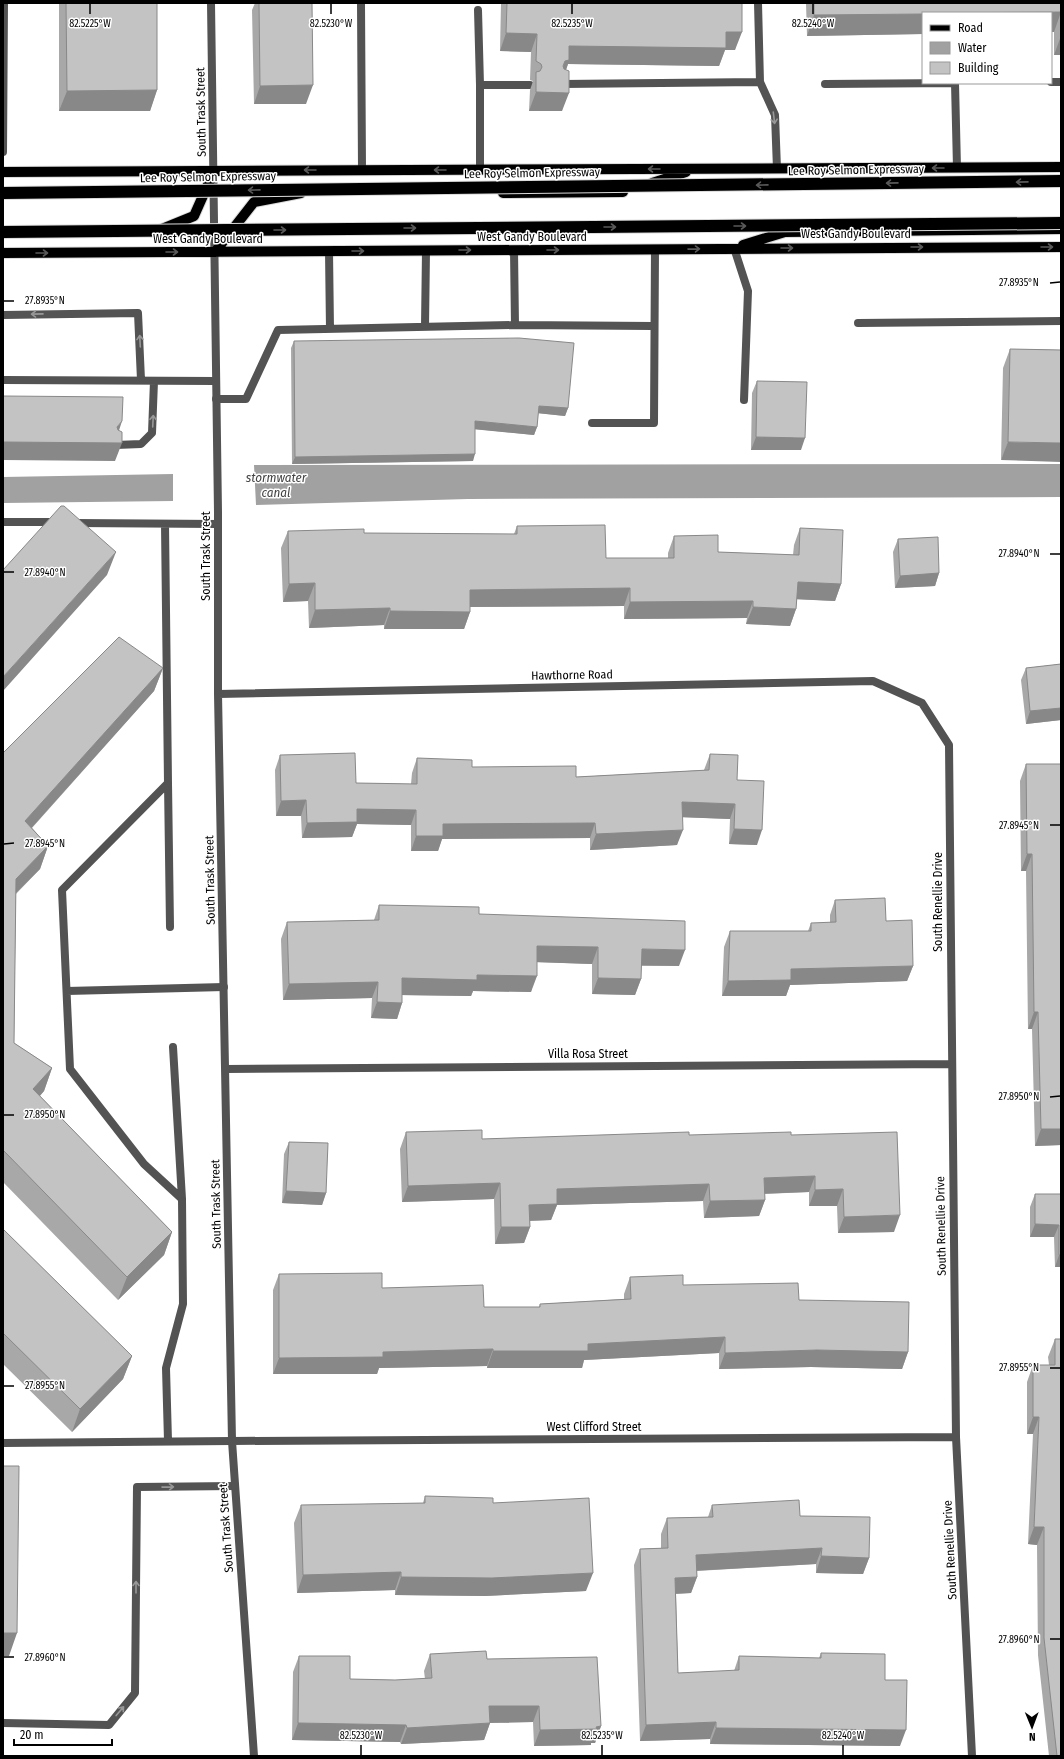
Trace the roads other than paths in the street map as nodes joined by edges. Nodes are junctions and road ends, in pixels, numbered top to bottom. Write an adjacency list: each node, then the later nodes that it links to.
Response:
1 (4, 3): 13 (street)
2 (211, 3): 21 (street, South Trask Street)
3 (361, 3): 20 (street)
4 (758, 3): 6 (street)
5 (478, 10): 11 (street)
6 (760, 82): 8 (street); 19 (street, one-way to 19)
7 (922, 83): 9 (street)
8 (562, 84)
9 (825, 84)
10 (955, 84): 16 (street)
11 (480, 85): 12 (street); 17 (street)
12 (530, 85)
13 (3, 116): 14 (street)
14 (3, 152)
15 (1061, 167): 16 (main road)
16 (957, 168): 19 (main road, one-way to 19)
17 (480, 169): 18 (main road, one-way to 17); 20 (main road, one-way to 20)
18 (696, 169): 19 (main road); 35 (main road)
19 (777, 169)
20 (362, 170): 21 (main road, one-way to 21)
21 (214, 171): 22 (main road); 28 (main road); 35 (street, South Trask Street)
22 (3, 172)
23 (1061, 181): 24 (highway, Lee Roy Selmon Expressway, one-way to 24, bridge)
24 (3, 193)
25 (1061, 223): 27 (highway, one-way to 25, bridge)
26 (1061, 229): 30 (main road)
27 (3, 232)
28 (3, 236)
29 (1061, 247): 30 (main road, West Gandy Boulevard, one-way to 29)
30 (734, 248): 31 (main road, West Gandy Boulevard, one-way to 30); 49 (street)
31 (655, 249): 32 (main road, West Gandy Boulevard, one-way to 31); 41 (street)
32 (514, 250): 34 (main road, West Gandy Boulevard, one-way to 32); 40 (street)
33 (329, 251): 34 (main road, West Gandy Boulevard, one-way to 34); 35 (main road, West Gandy Boulevard); 43 (street)
34 (426, 251): 42 (street)
35 (215, 252): 36 (main road, West Gandy Boulevard, one-way to 35); 47 (street, South Trask Street)
36 (3, 253)
37 (3, 315): 45 (street, one-way to 37)
38 (1061, 321): 39 (street)
39 (858, 323)
40 (515, 325): 41 (street); 42 (street)
41 (654, 326): 50 (street)
42 (425, 327): 43 (street)
43 (330, 329): 48 (street)
44 (3, 380): 45 (street)
45 (142, 380): 46 (street)
46 (154, 381): 47 (street); 51 (street, one-way to 46)
47 (216, 381): 48 (street, South Trask Street)
48 (216, 399): 54 (street, South Trask Street)
49 (744, 400)
50 (592, 423)
51 (116, 446)
52 (3, 522): 53 (street)
53 (165, 524): 54 (street); 57 (street)
54 (218, 524): 55 (street, South Trask Street)
55 (218, 694): 56 (street, Hawthorne Road); 59 (street, South Trask Street)
56 (922, 703): 62 (street, South Renellie Drive)
57 (168, 783): 58 (street); 60 (street)
58 (170, 927)
59 (224, 987): 60 (street); 63 (street, South Trask Street)
60 (67, 991): 64 (street)
61 (173, 1047): 64 (street)
62 (951, 1064): 63 (street, Villa Rosa Street); 65 (street, South Renellie Drive)
63 (226, 1069): 67 (street, South Trask Street)
64 (182, 1199): 66 (street)
65 (956, 1437): 67 (street, West Clifford Street); 72 (street, South Renellie Drive)
66 (168, 1441): 67 (street, West Clifford Street); 68 (street, West Clifford Street)
67 (232, 1441): 69 (street, South Trask Street)
68 (3, 1442)
69 (235, 1486): 70 (street, one-way to 69); 71 (street, South Trask Street)
70 (3, 1723)
71 (254, 1756)
72 (972, 1756)

